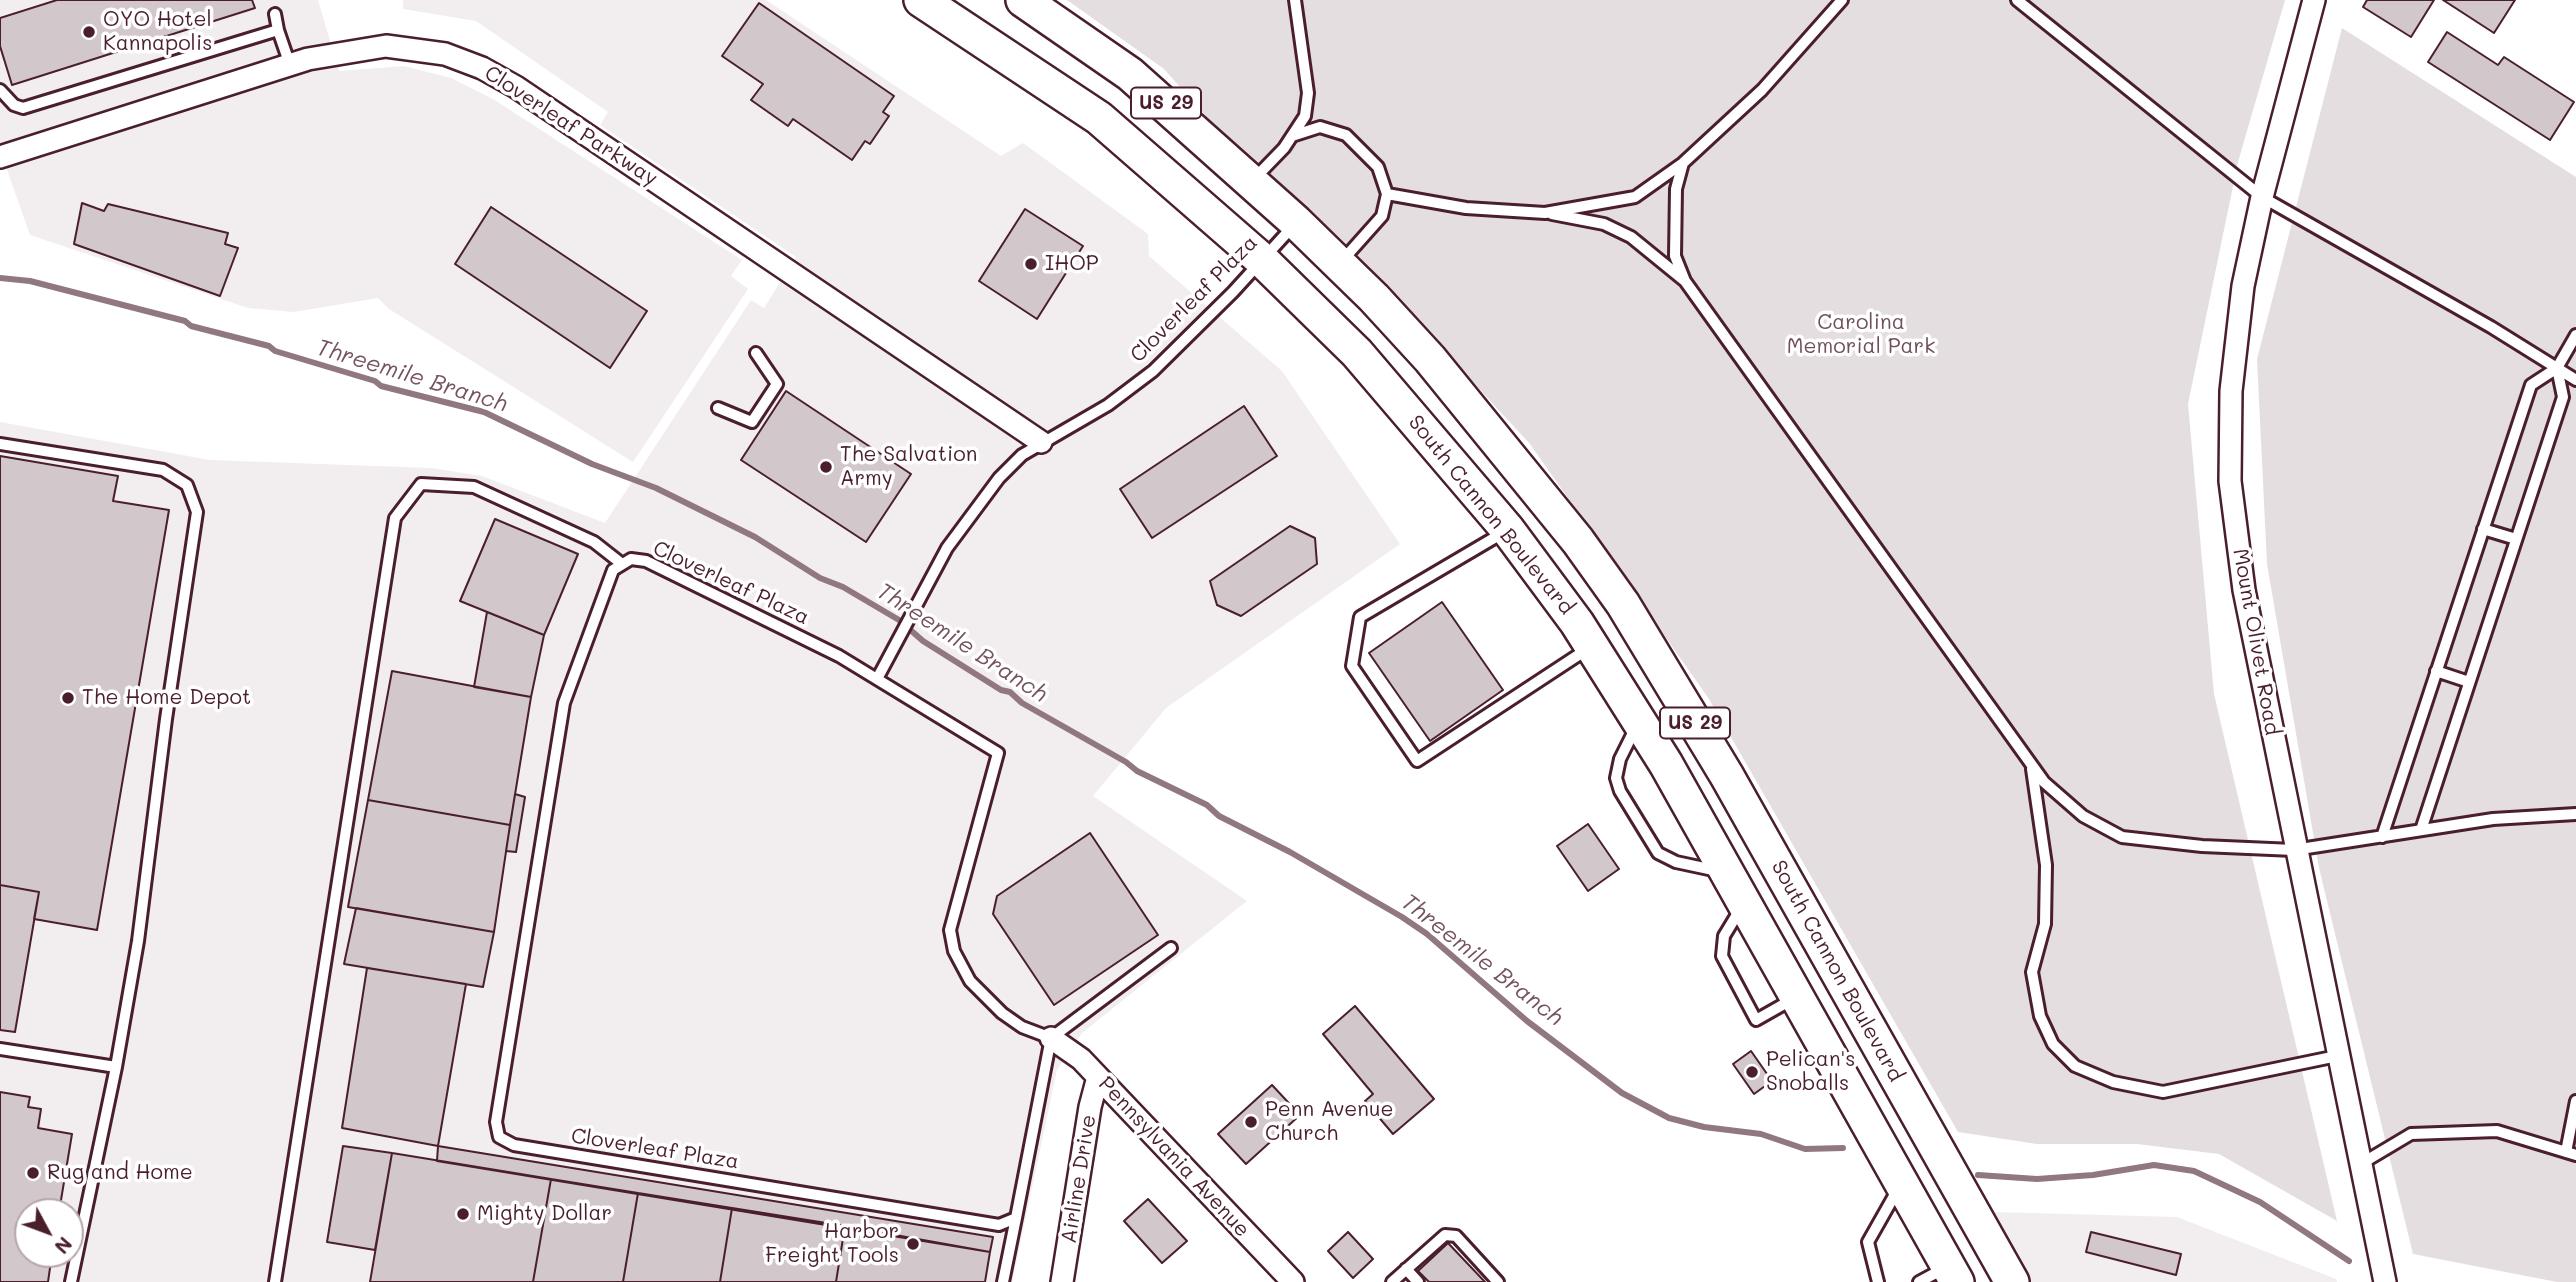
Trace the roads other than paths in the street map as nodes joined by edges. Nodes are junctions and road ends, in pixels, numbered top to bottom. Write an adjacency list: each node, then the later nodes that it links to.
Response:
1 (920, 0): 19 (main road, South Cannon Boulevard / US 29)
2 (1023, 0): 14 (main road, South Cannon Boulevard / US 29)
3 (1295, 0): 11 (lane)
4 (1842, 0): 13 (lane)
5 (2017, 0): 16 (lane)
6 (2314, 0): 16 (street, Mount Olivet Road)
7 (275, 14): 8 (lane)
8 (278, 30): 9 (lane); 10 (lane)
9 (290, 65): 12 (street, Cloverleaf Parkway); 27 (street, Cloverleaf Parkway)
10 (0, 90)
11 (1292, 136): 14 (lane); 15 (lane)
12 (0, 157)
13 (1683, 163): 17 (lane); 21 (lane)
14 (1251, 182): 18 (main road, South Cannon Boulevard / US 29)
15 (1387, 194): 17 (lane); 20 (lane)
16 (2262, 198): 24 (lane); 42 (street, Mount Olivet Road)
17 (1545, 212): 21 (lane)
18 (1296, 222): 19 (lane, Cloverleaf Plaza); 20 (main road, South Cannon Boulevard / US 29)
19 (1262, 260): 27 (lane, Cloverleaf Plaza); 30 (main road, South Cannon Boulevard / US 29)
20 (1339, 264): 69 (main road, South Cannon Boulevard / US 29)
21 (1685, 281): 38 (lane)
22 (2576, 334): 24 (lane)
23 (756, 354): 26 (lane)
24 (2557, 369): 25 (lane); 29 (lane); 31 (lane)
25 (2576, 380)
26 (718, 408)
27 (1041, 442): 35 (lane, Cloverleaf Plaza)
28 (0, 444): 50 (lane)
29 (2483, 529): 31 (lane); 34 (lane)
30 (1508, 530): 33 (main road, South Cannon Boulevard / US 29); 33 (lane)
31 (2516, 540): 36 (lane)
32 (622, 564): 35 (lane, Cloverleaf Plaza); 56 (lane, Cloverleaf Plaza); 60 (lane)
33 (1592, 647): 37 (main road, South Cannon Boulevard / US 29)
34 (2436, 671): 36 (lane); 41 (lane)
35 (877, 679): 47 (lane, Cloverleaf Plaza)
36 (2469, 682): 40 (lane)
37 (1639, 722): 43 (main road, South Cannon Boulevard / US 29); 43 (lane)
38 (2031, 764): 42 (lane); 49 (lane)
39 (2576, 814): 40 (lane)
40 (2421, 831): 41 (lane)
41 (2382, 837): 42 (lane)
42 (2294, 850): 49 (street, Mount Olivet Road)
43 (1727, 872): 44 (main road, South Cannon Boulevard / US 29)
44 (1744, 903): 46 (main road, South Cannon Boulevard / US 29); 46 (lane)
45 (1171, 948): 47 (lane)
46 (1797, 997): 55 (main road, South Cannon Boulevard / US 29)
47 (1051, 1038): 51 (street, Pennsylvania Avenue); 56 (lane)
48 (0, 1049): 50 (lane)
49 (2337, 1056): 54 (street, Mount Olivet Road)
50 (116, 1067): 59 (lane)
51 (1098, 1077): 62 (street, Airline Drive); 63 (street, Pennsylvania Avenue)
52 (2576, 1101): 53 (lane)
53 (2571, 1154): 54 (lane)
54 (2359, 1165): 70 (street, Mount Olivet Road)
55 (1901, 1184): 58 (main road, South Cannon Boulevard / US 29); 67 (lane)
56 (1016, 1218): 61 (lane)
57 (1406, 1269): 64 (lane); 65 (lane); 66 (lane)
58 (1953, 1274): 68 (lane)
59 (71, 1282)
60 (275, 1282)
61 (1003, 1282)
62 (1062, 1282)
63 (1293, 1282)
64 (1392, 1282)
65 (1418, 1282)
66 (1498, 1282)
67 (1878, 1282)
68 (1919, 1282)
69 (2012, 1282)
70 (2385, 1282)

